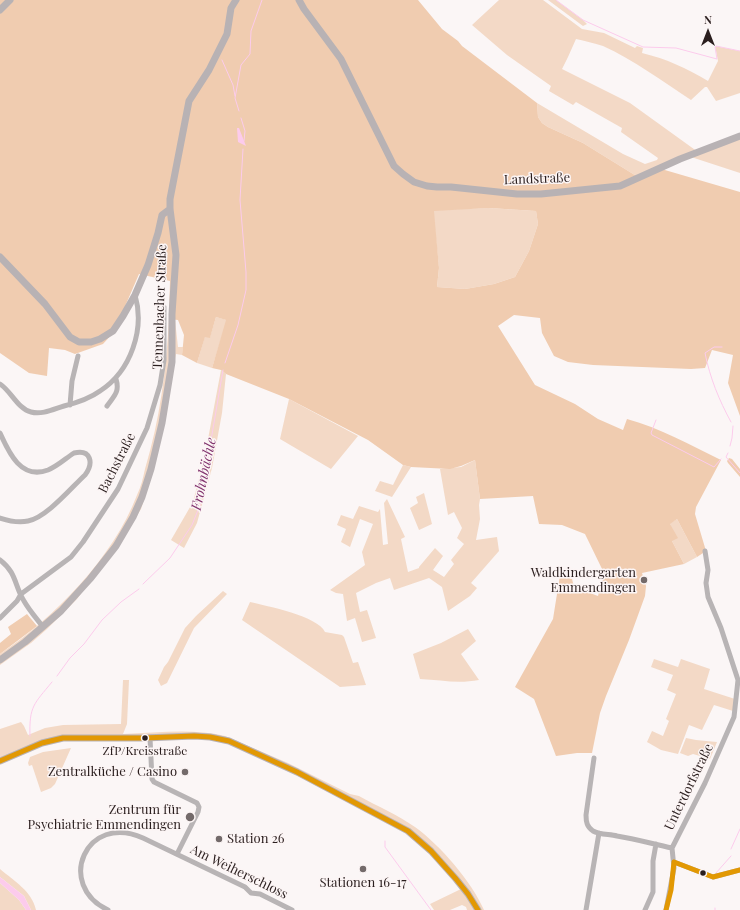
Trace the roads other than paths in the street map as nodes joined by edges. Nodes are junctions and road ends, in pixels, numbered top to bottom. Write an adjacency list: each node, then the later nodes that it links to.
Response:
1 (10, 0): 4 (street)
2 (236, 0): 6 (street)
3 (299, 0): 5 (street, Landstraße)
4 (0, 10)
5 (740, 136)
6 (170, 209): 8 (street); 21 (street, Tennenbacher Straße)
7 (0, 257): 8 (street)
8 (135, 294): 11 (street)
9 (164, 307): 19 (street, Bachstraße)
10 (78, 356): 13 (street)
11 (116, 379): 13 (street); 14 (street)
12 (0, 384): 13 (street)
13 (70, 405)
14 (107, 406)
15 (0, 433): 16 (street)
16 (0, 518)
17 (705, 551): 23 (street, Unterdorfstraße)
18 (0, 560): 19 (street)
19 (20, 594): 20 (street, Bachstraße); 21 (street)
20 (0, 618)
21 (43, 627): 22 (street, Tennenbacher Straße)
22 (0, 660)
23 (737, 717): 29 (street, Unterdorfstraße)
24 (150, 738): 26 (street); 30 (street, Am Weiherschloss); 35 (street)
25 (594, 758): 27 (street)
26 (0, 760)
27 (599, 833): 28 (street); 36 (street)
28 (656, 844): 29 (street); 37 (street)
29 (672, 848): 31 (street, Unterdorfstraße)
30 (177, 854): 33 (street, Am Weiherschloss); 34 (street, Am Weiherschloss)
31 (674, 865): 32 (street); 38 (street, Unterdorfstraße)
32 (740, 870)
33 (108, 910)
34 (292, 910)
35 (478, 910)
36 (586, 910)
37 (645, 910)
38 (666, 910)

